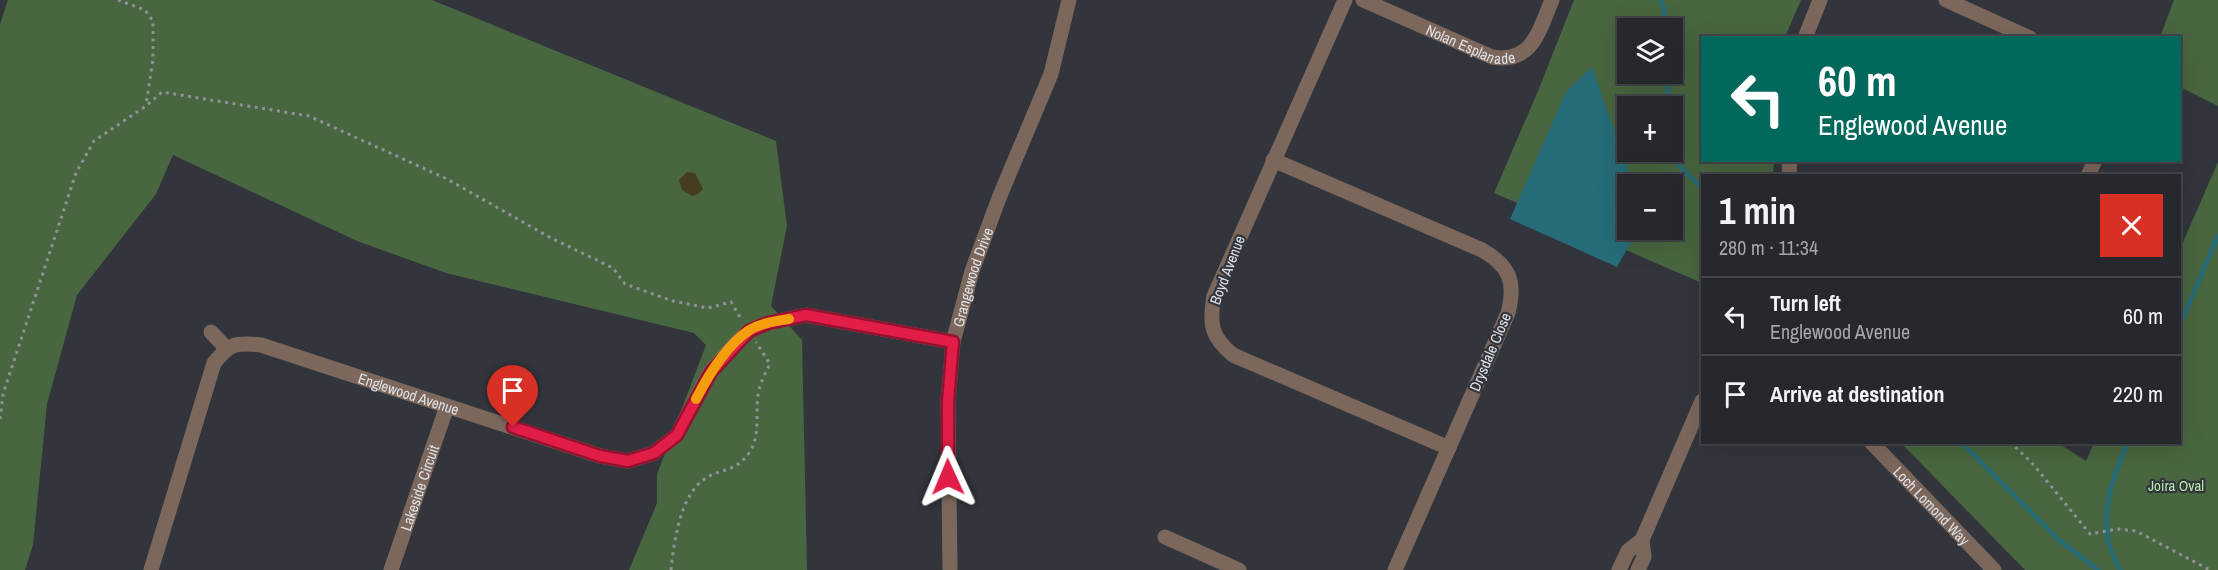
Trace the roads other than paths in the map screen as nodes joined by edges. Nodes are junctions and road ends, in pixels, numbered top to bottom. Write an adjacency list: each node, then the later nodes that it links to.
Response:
1 (1069, 0): 11 (street, Grangewood Drive)
2 (1345, 0): 9 (street, Boyd Avenue)
3 (1363, 0): 4 (street, Nolan Esplanade)
4 (1552, 0)
5 (1820, 0): 7 (street)
6 (1946, 0): 8 (street)
7 (1806, 36)
8 (2026, 36)
9 (1273, 160): 16 (street, Drysdale Close); 16 (street, Boyd Avenue)
10 (211, 332): 12 (street)
11 (953, 342): 14 (street, Englewood Avenue); 21 (street, Grangewood Drive)
12 (226, 348): 14 (street, Englewood Avenue); 19 (street)
13 (1701, 403): 18 (street)
14 (447, 406): 20 (street, Lakeside Circuit)
15 (1873, 444): 26 (street, Loch Lomond Way)
16 (1449, 448): 23 (street, Drysdale Close)
17 (1166, 537): 22 (street)
18 (1642, 540): 24 (street); 25 (street)
19 (151, 570)
20 (391, 570)
21 (951, 570)
22 (1239, 570)
23 (1395, 570)
24 (1620, 570)
25 (1638, 570)
26 (1994, 570)

